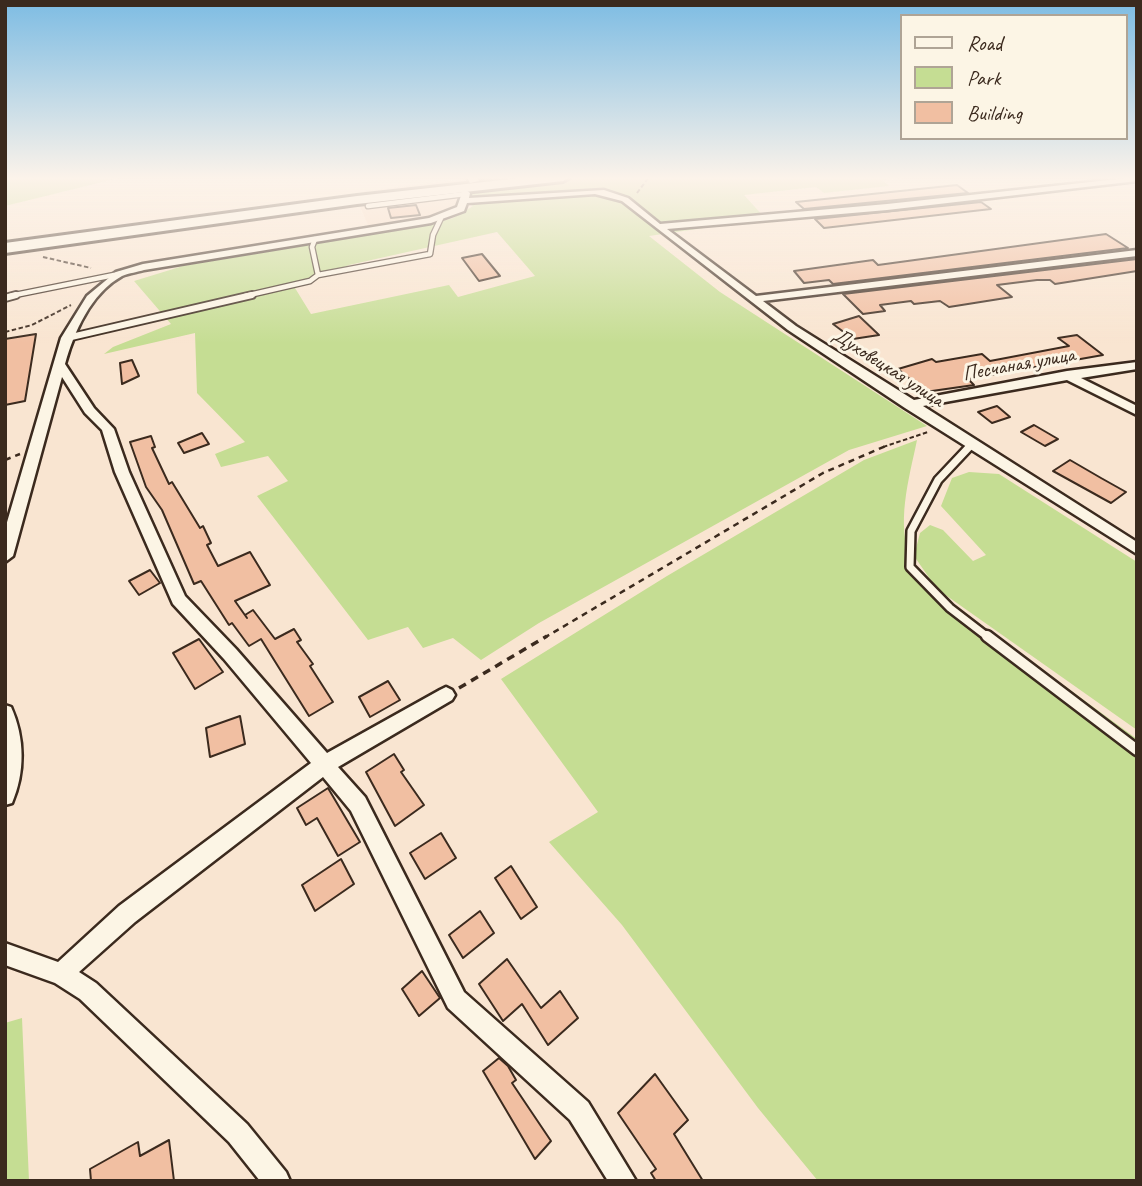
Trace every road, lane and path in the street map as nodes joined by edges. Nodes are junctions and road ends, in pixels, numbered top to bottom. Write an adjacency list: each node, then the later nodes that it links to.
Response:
1 (61, 232): 7 (highway)
2 (126, 232): 8 (highway)
3 (354, 232): 6 (street)
4 (434, 232): 12 (lane)
5 (665, 232): 15 (street, Духовецкая улица)
6 (314, 239): 11 (street); 12 (lane)
7 (5, 240)
8 (5, 248)
9 (1137, 253): 15 (street)
10 (34, 255): 11 (path)
11 (119, 274): 13 (lane); 14 (street)
12 (318, 275): 17 (lane)
13 (5, 298)
14 (91, 298): 16 (path); 17 (street)
15 (756, 299): 21 (street, Духовецкая улица)
16 (5, 332)
17 (67, 338): 18 (street)
18 (59, 363): 26 (street); 30 (street)
19 (1137, 365): 20 (street, Песчаная улица)
20 (1067, 376): 21 (street, Песчаная улица); 22 (street)
21 (909, 405): 23 (street, Духовецкая улица)
22 (1137, 411)
23 (945, 427): 24 (street, Духовецкая улица); 27 (path)
24 (972, 444): 25 (street, Духовецкая улица); 29 (lane)
25 (1137, 549)
26 (5, 556)
27 (446, 695): 30 (street)
28 (5, 713): 31 (street)
29 (1137, 750)
30 (324, 765): 33 (street); 35 (street)
31 (5, 796)
32 (5, 954): 33 (street)
33 (61, 974): 34 (street)
34 (277, 1181)
35 (623, 1181)

